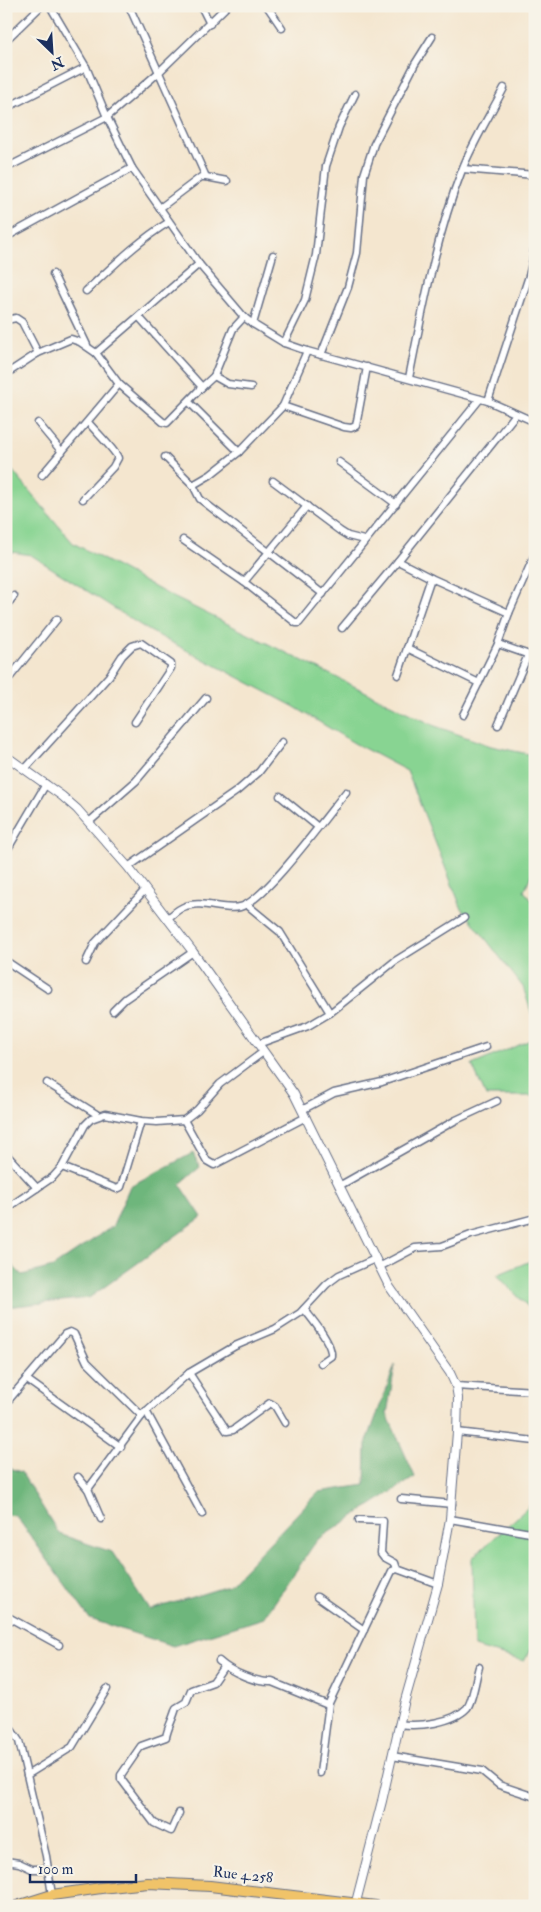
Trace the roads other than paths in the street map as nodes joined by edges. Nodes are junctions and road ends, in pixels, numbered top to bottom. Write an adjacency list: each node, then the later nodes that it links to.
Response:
1 (41, 6): 10 (street)
2 (50, 6): 11 (street)
3 (129, 6): 12 (street)
4 (202, 6): 7 (street)
5 (228, 6): 7 (street)
6 (267, 6): 8 (street)
7 (210, 24): 12 (street)
8 (282, 28)
9 (432, 37): 40 (street)
10 (6, 40)
11 (86, 68): 15 (street); 16 (street)
12 (158, 73): 16 (street); 21 (street)
13 (504, 88): 19 (street)
14 (354, 94): 35 (street)
15 (6, 108)
16 (107, 118): 17 (street); 18 (street)
17 (6, 168)
18 (132, 168): 23 (street); 25 (street)
19 (463, 169): 20 (street); 44 (street)
20 (535, 176)
21 (206, 177): 22 (street); 23 (street)
22 (227, 181)
23 (160, 208): 24 (street)
24 (169, 222): 28 (street); 30 (street)
25 (6, 237)
26 (535, 244): 49 (street)
27 (273, 255): 34 (street)
28 (199, 264): 31 (street); 32 (street)
29 (53, 274): 36 (street)
30 (86, 291)
31 (139, 317): 39 (street); 46 (street)
32 (244, 317): 34 (street); 43 (street)
33 (6, 320): 38 (street)
34 (253, 324): 35 (street)
35 (284, 343): 37 (street)
36 (88, 346): 38 (street); 39 (street)
37 (307, 352): 40 (street); 51 (street)
38 (38, 353): 42 (street)
39 (96, 353): 45 (street)
40 (321, 355): 41 (street)
41 (367, 367): 44 (street); 51 (street)
42 (6, 374)
43 (214, 376): 46 (street); 47 (street)
44 (409, 378): 48 (street)
45 (119, 384): 50 (street); 53 (street)
46 (202, 387): 50 (street)
47 (251, 387)
48 (480, 399): 49 (street); 64 (street)
49 (488, 401): 52 (street)
50 (189, 402): 57 (street)
51 (283, 406): 57 (street)
52 (516, 414): 54 (street); 70 (street)
53 (88, 422): 56 (street); 63 (street)
54 (535, 422)
55 (38, 423): 56 (street)
56 (62, 452): 60 (street)
57 (239, 452): 62 (street)
58 (165, 457): 62 (street)
59 (339, 462): 64 (street)
60 (42, 475)
61 (273, 481): 65 (street)
62 (193, 485): 68 (street)
63 (83, 498)
64 (396, 504): 67 (street)
65 (307, 506): 67 (street); 68 (street)
66 (183, 540): 72 (street)
67 (364, 540): 73 (street)
68 (269, 553): 72 (street); 73 (street)
69 (535, 554): 76 (street)
70 (398, 561): 71 (street); 78 (street)
71 (431, 578): 76 (street); 80 (street)
72 (244, 582): 73 (street)
73 (323, 594)
74 (14, 596): 75 (street)
75 (6, 606)
76 (508, 613): 79 (street)
77 (57, 619): 83 (street)
78 (342, 628)
79 (498, 644): 81 (street); 84 (street)
80 (407, 648): 82 (street); 84 (street)
81 (531, 656): 88 (street)
82 (398, 675)
83 (6, 682)
84 (479, 683): 86 (street)
85 (206, 698): 95 (street)
86 (463, 715)
87 (135, 722): 91 (street)
88 (498, 725)
89 (282, 742): 98 (street)
90 (6, 756): 91 (street)
91 (25, 769): 92 (street)
92 (46, 784): 95 (street); 97 (street)
93 (346, 792): 96 (street)
94 (280, 796): 96 (street)
95 (89, 822): 98 (street)
96 (318, 827): 100 (street)
97 (6, 852)
98 (128, 866): 99 (street)
99 (145, 890): 102 (street); 105 (street)
100 (246, 904): 102 (street); 108 (street)
101 (464, 918): 108 (street)
102 (167, 919): 103 (street)
103 (193, 952): 107 (street); 109 (street)
104 (6, 961): 106 (street)
105 (86, 962)
106 (48, 989)
107 (113, 1011)
108 (330, 1013): 109 (street)
109 (258, 1044): 111 (street)
110 (486, 1047): 114 (street)
111 (263, 1052): 114 (street); 116 (street)
112 (47, 1082): 115 (street)
113 (497, 1101): 120 (street)
114 (304, 1114): 116 (street); 120 (street)
115 (98, 1115): 117 (street); 119 (street)
116 (184, 1120): 117 (street)
117 (142, 1121): 119 (street)
118 (6, 1154): 121 (street)
119 (62, 1167): 121 (street)
120 (339, 1186): 124 (street)
121 (37, 1188): 122 (street)
122 (6, 1209)
123 (535, 1218): 125 (street)
124 (375, 1258): 125 (street); 126 (street)
125 (379, 1267): 130 (street)
126 (304, 1309): 127 (street); 128 (street)
127 (322, 1363)
128 (189, 1373): 135 (street); 136 (street)
129 (26, 1379): 133 (street); 135 (street); 139 (street)
130 (456, 1386): 132 (street); 137 (street)
131 (6, 1390): 133 (street)
132 (535, 1391)
133 (14, 1393): 134 (street)
134 (6, 1403)
135 (144, 1414): 139 (street); 144 (street)
136 (285, 1423)
137 (458, 1432): 138 (street); 143 (street)
138 (535, 1441)
139 (121, 1447): 141 (street)
140 (78, 1477): 141 (street)
141 (88, 1489): 145 (street)
142 (401, 1499): 143 (street)
143 (452, 1504): 146 (street)
144 (202, 1514)
145 (101, 1519)
146 (450, 1519): 148 (street); 150 (street)
147 (359, 1520): 149 (street)
148 (530, 1533)
149 (397, 1569): 150 (street); 153 (street)
150 (438, 1584): 161 (street)
151 (317, 1597): 153 (street)
152 (6, 1620): 154 (street)
153 (364, 1630): 159 (street)
154 (59, 1645)
155 (219, 1661): 156 (street)
156 (224, 1666): 159 (street); 166 (street)
157 (479, 1666): 161 (street)
158 (107, 1689): 164 (street)
159 (328, 1705): 163 (street)
160 (6, 1722): 164 (street)
161 (399, 1724): 162 (street)
162 (392, 1756): 165 (street); 170 (street)
163 (320, 1773)
164 (27, 1775): 168 (street)
165 (535, 1797)
166 (179, 1813)
167 (6, 1861): 168 (street)
168 (48, 1869): 169 (street)
169 (52, 1896): 170 (highway, Rue 4.258); 171 (highway, Rue 4.258)
170 (356, 1902): 172 (highway, Rue 4.258)
171 (17, 1906)
172 (376, 1906)

